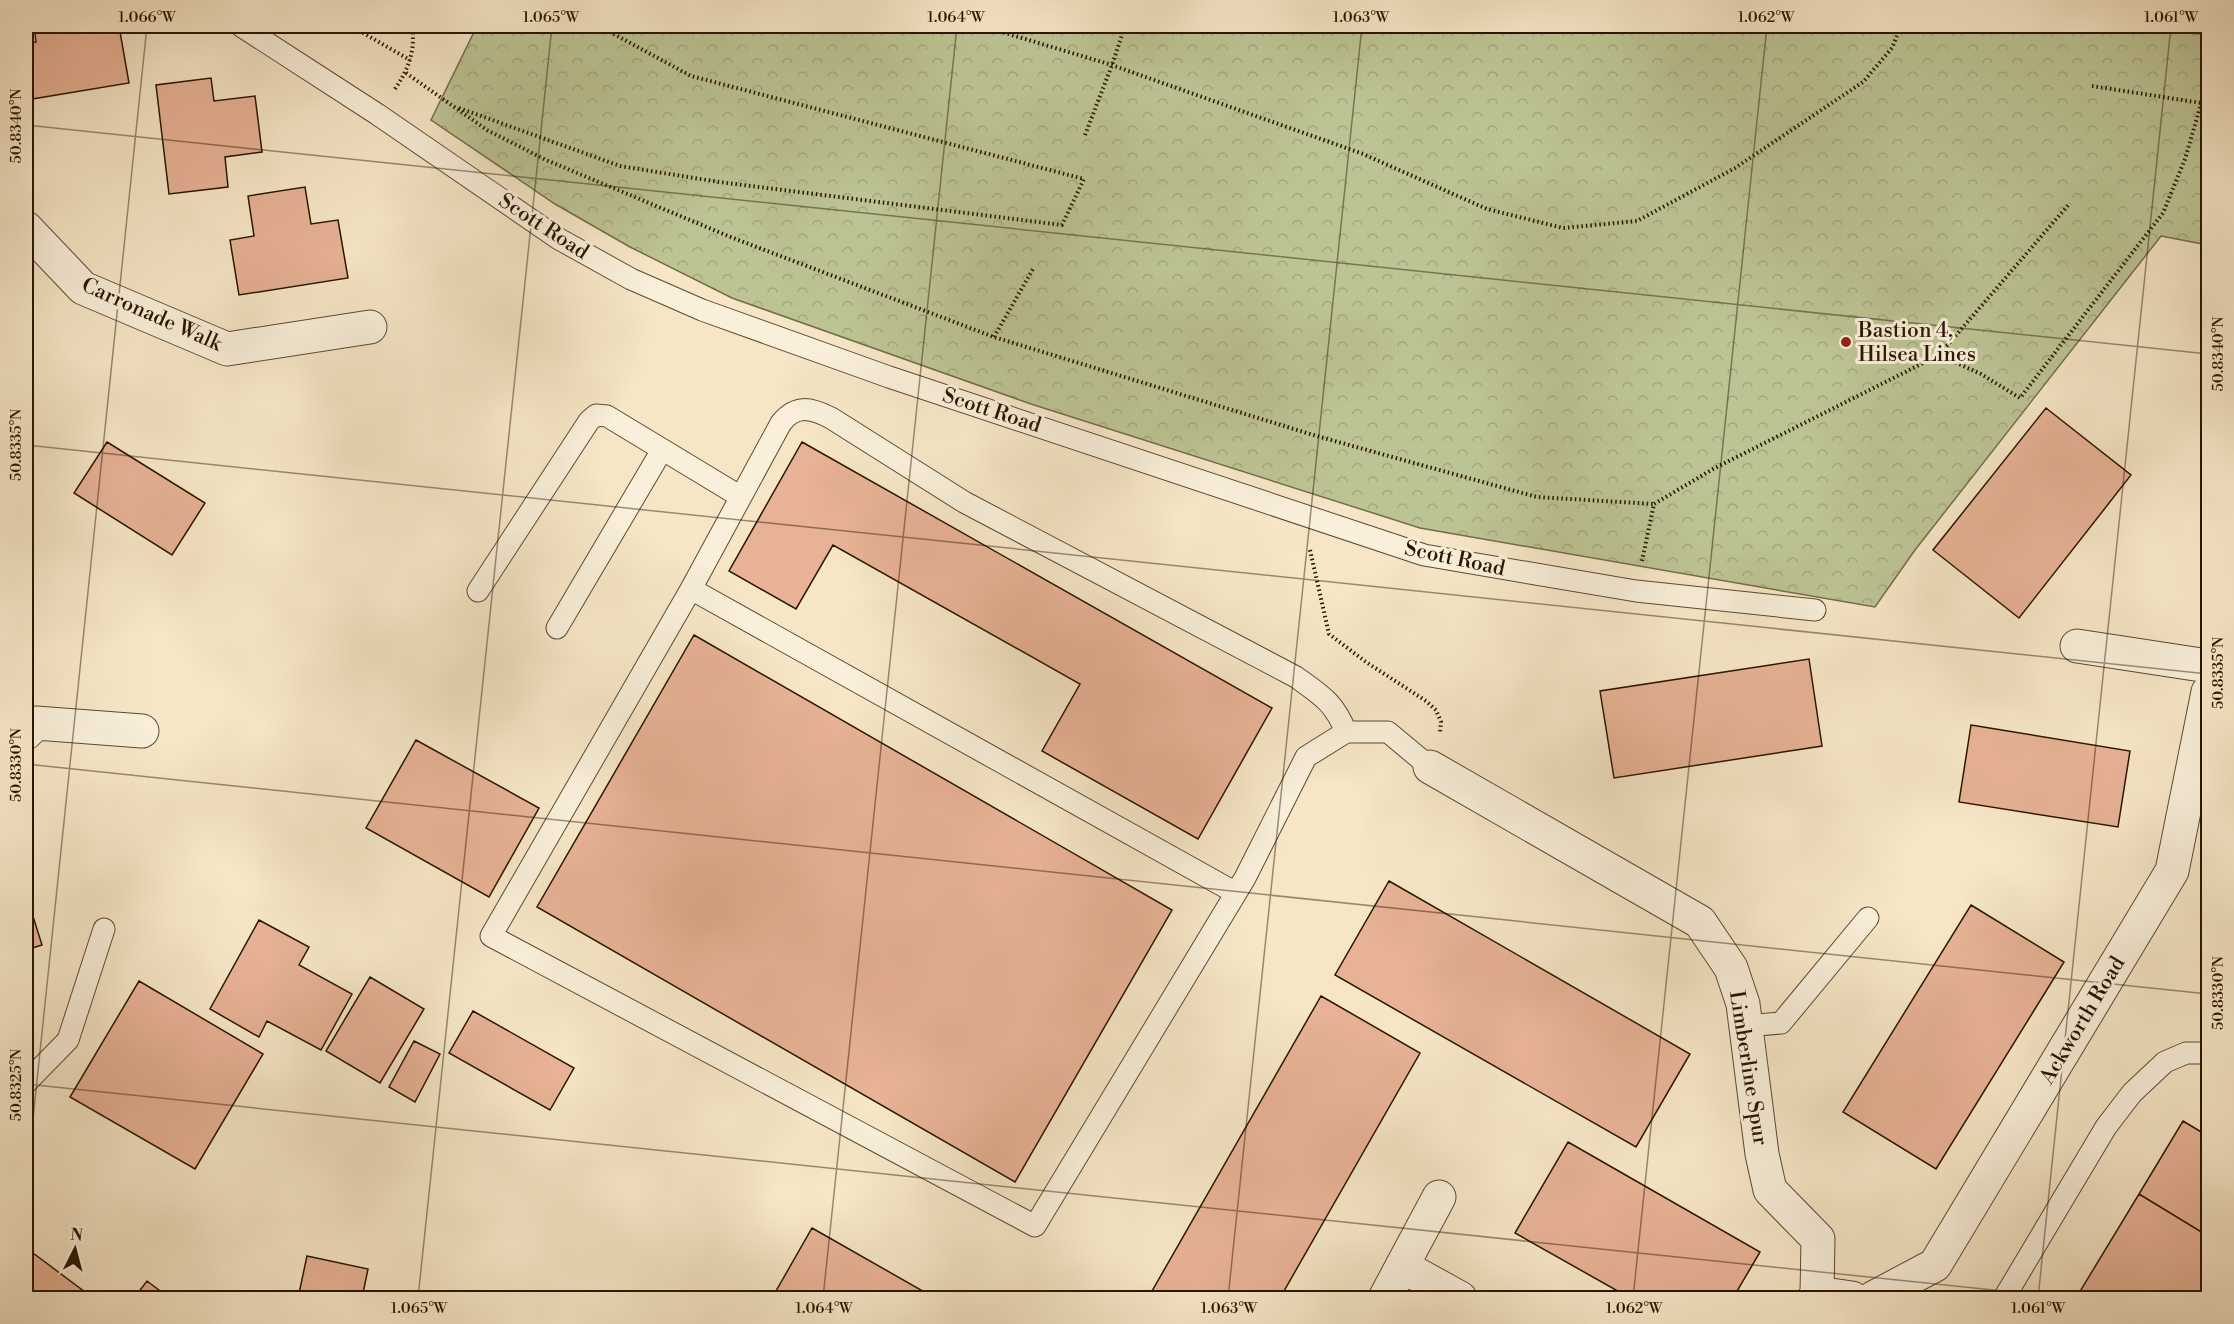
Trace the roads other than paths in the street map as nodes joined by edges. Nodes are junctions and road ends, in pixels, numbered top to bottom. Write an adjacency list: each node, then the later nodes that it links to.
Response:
1 (241, 26): 8 (lane, Scott Road)
2 (26, 228): 3 (street, Carronade Walk)
3 (370, 327)
4 (662, 450): 5 (lane); 7 (lane); 9 (lane)
5 (741, 497): 6 (lane); 14 (lane)
6 (691, 589): 17 (lane); 17 (lane)
7 (478, 591)
8 (1815, 610)
9 (557, 628)
10 (2077, 646): 11 (street)
11 (2208, 666)
12 (2208, 692): 29 (street, Ackworth Road)
13 (142, 731): 15 (street)
14 (1346, 732): 16 (lane); 17 (lane)
15 (26, 733)
16 (1430, 767): 20 (street, Limberline Spur)
17 (1236, 893)
18 (1868, 918): 20 (lane)
19 (104, 929): 22 (lane)
20 (1746, 1026): 25 (street, Limberline Spur)
21 (2208, 1053): 30 (lane)
22 (26, 1083)
23 (1439, 1197): 24 (street)
24 (1402, 1266): 26 (street); 27 (street)
25 (1815, 1296): 28 (street)
26 (1385, 1299)
27 (1460, 1299)
28 (1852, 1299)
29 (1873, 1299)
30 (2004, 1299)

